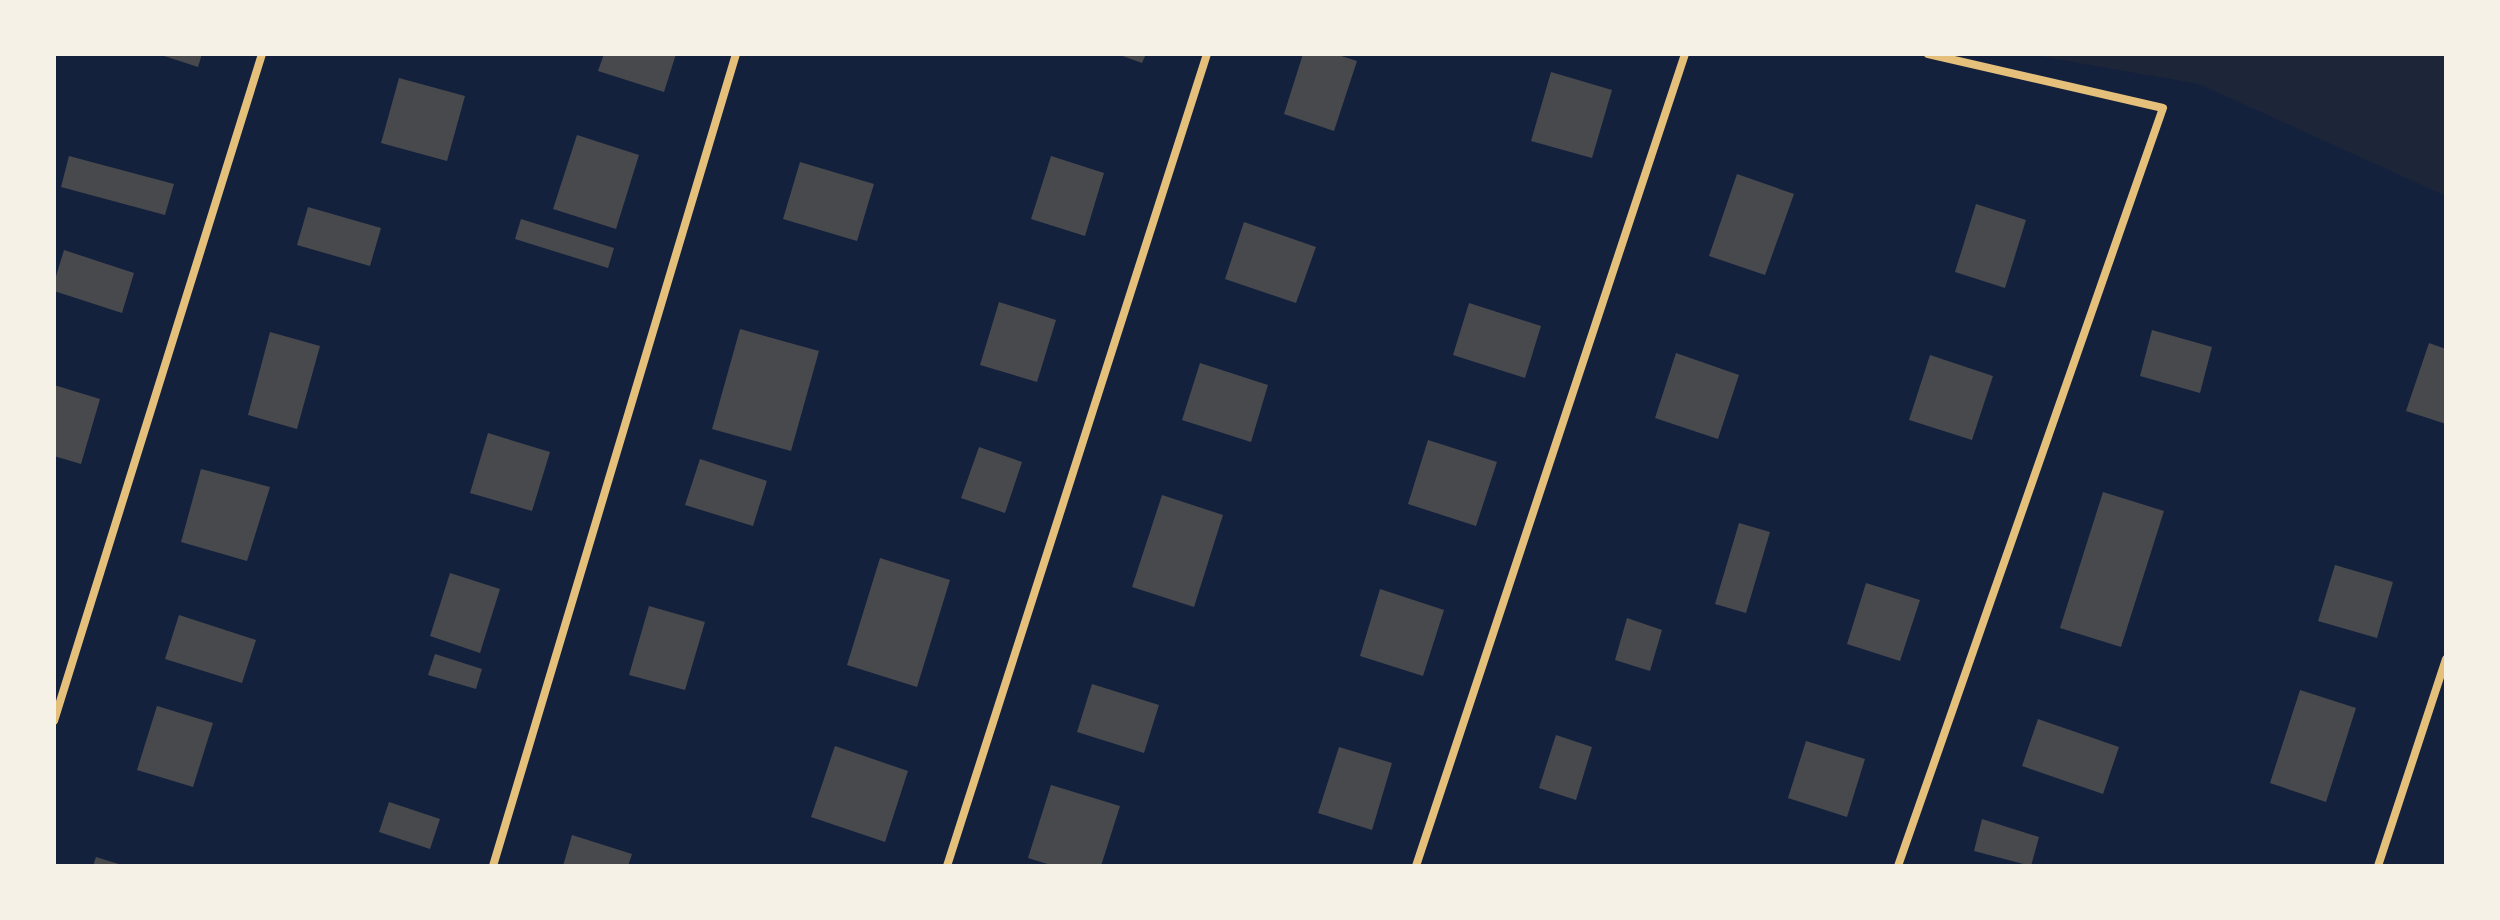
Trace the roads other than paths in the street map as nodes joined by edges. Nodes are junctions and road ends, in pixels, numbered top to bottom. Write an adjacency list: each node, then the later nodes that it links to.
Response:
1 (262, 54): 8 (street)
2 (736, 54): 9 (street)
3 (1207, 54): 10 (street)
4 (1685, 54): 11 (street)
5 (1928, 54): 6 (street)
6 (1949, 56): 12 (street)
7 (2446, 659): 13 (street)
8 (54, 721)
9 (493, 866)
10 (947, 866)
11 (1416, 866)
12 (1898, 866)
13 (2378, 866)

